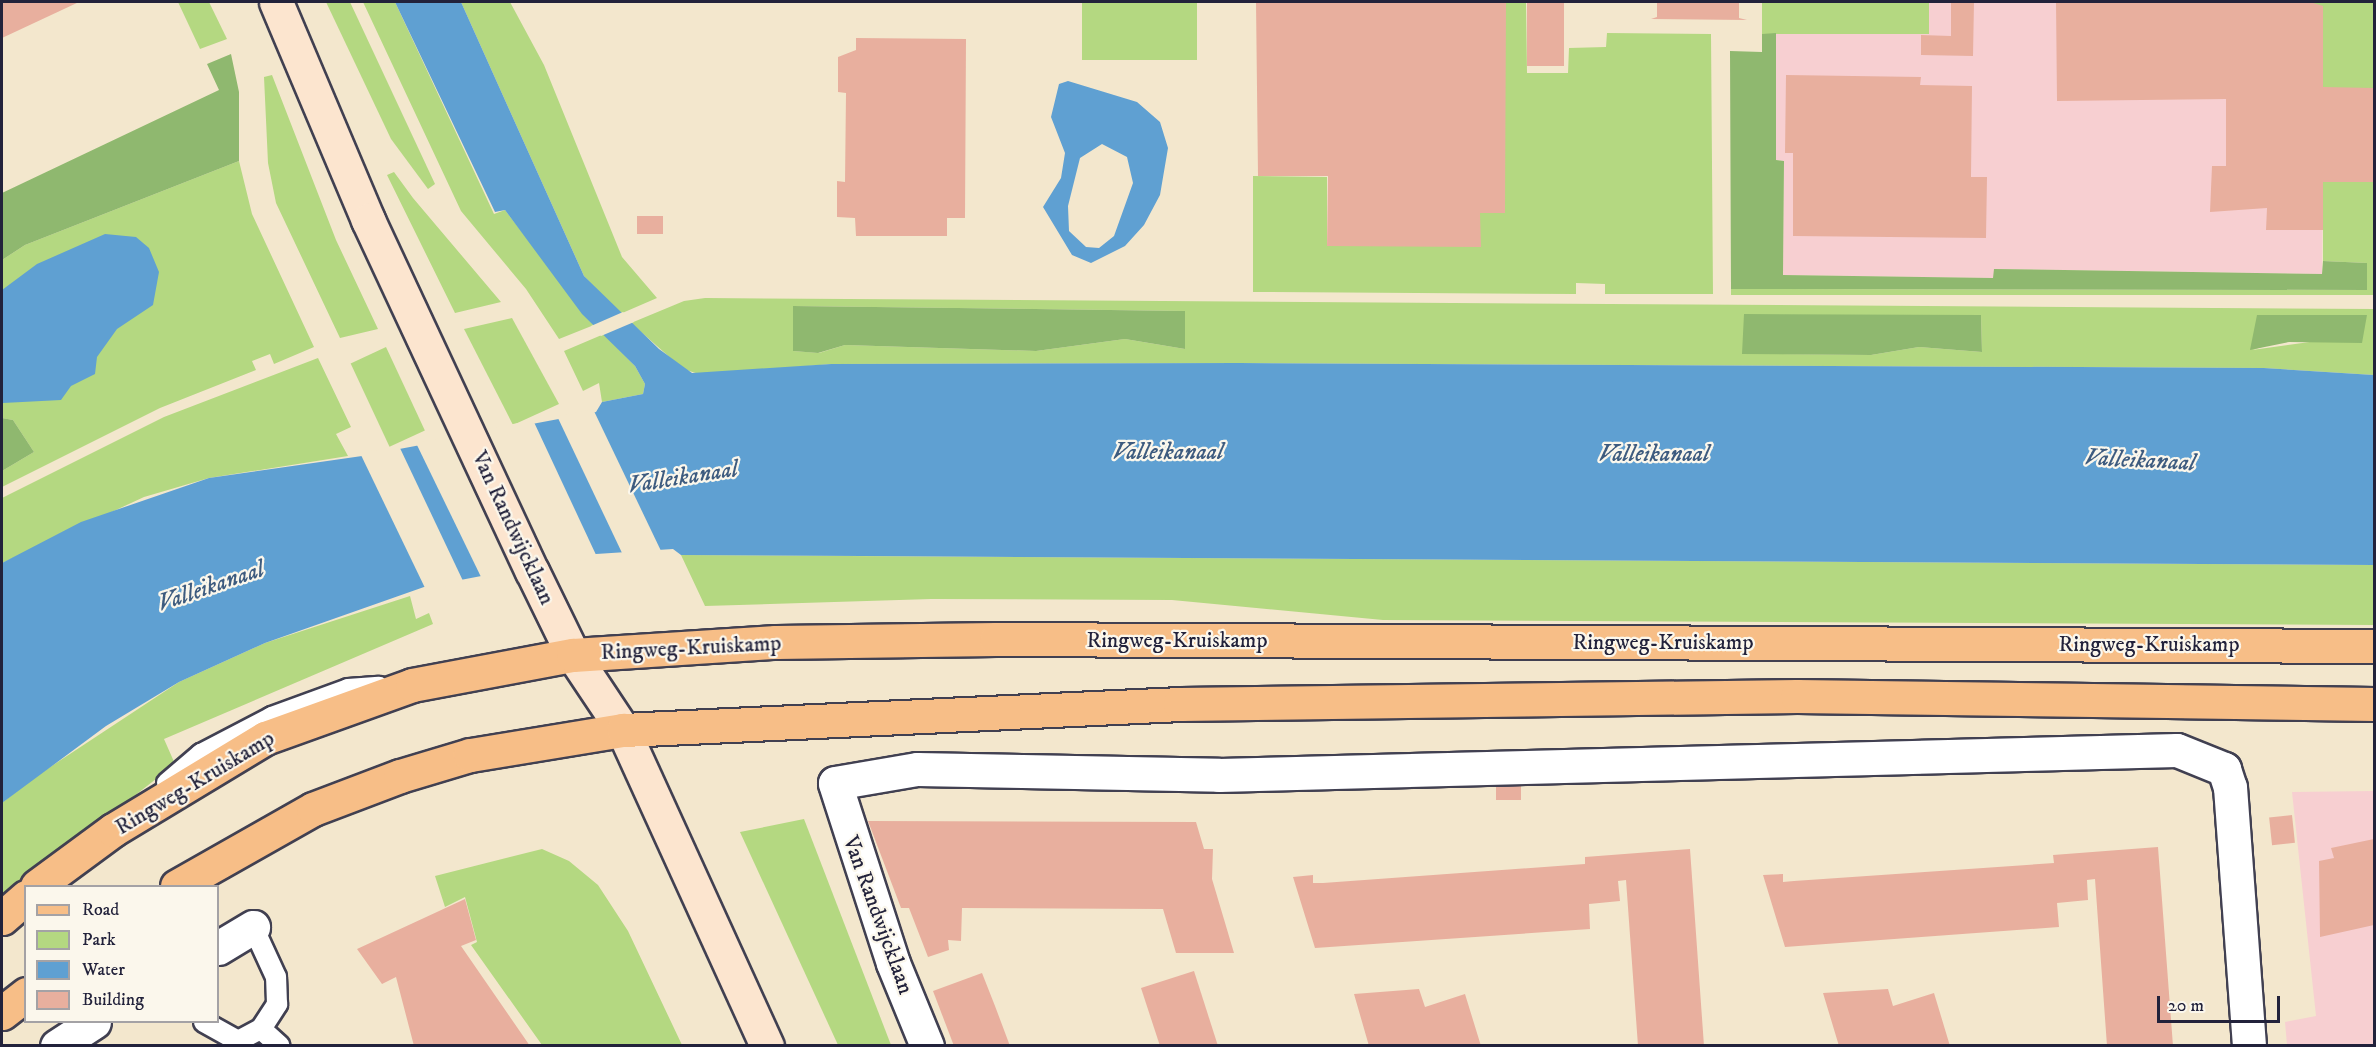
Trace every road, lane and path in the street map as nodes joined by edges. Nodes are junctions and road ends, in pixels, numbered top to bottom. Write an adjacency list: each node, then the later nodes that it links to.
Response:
1 (276, 2): 3 (street, Van Randwijcklaan)
2 (2374, 646): 3 (main road, Ringweg-Kruiskamp)
3 (573, 655): 5 (street, Van Randwijcklaan); 6 (main road, Ringweg-Kruiskamp)
4 (2374, 704): 5 (main road)
5 (623, 730): 7 (main road); 19 (street, Van Randwijcklaan)
6 (38, 885)
7 (179, 885)
8 (24, 899): 9 (main road)
9 (2, 918)
10 (253, 927): 11 (street); 16 (lane)
11 (219, 947)
12 (24, 996): 13 (main road)
13 (2, 1013)
14 (92, 1023): 17 (street)
15 (206, 1023): 16 (lane)
16 (261, 1029): 18 (lane)
17 (57, 1046)
18 (280, 1046)
19 (767, 1046)
20 (927, 1046): 21 (street, Van Randwijcklaan)
21 (2249, 1046)

